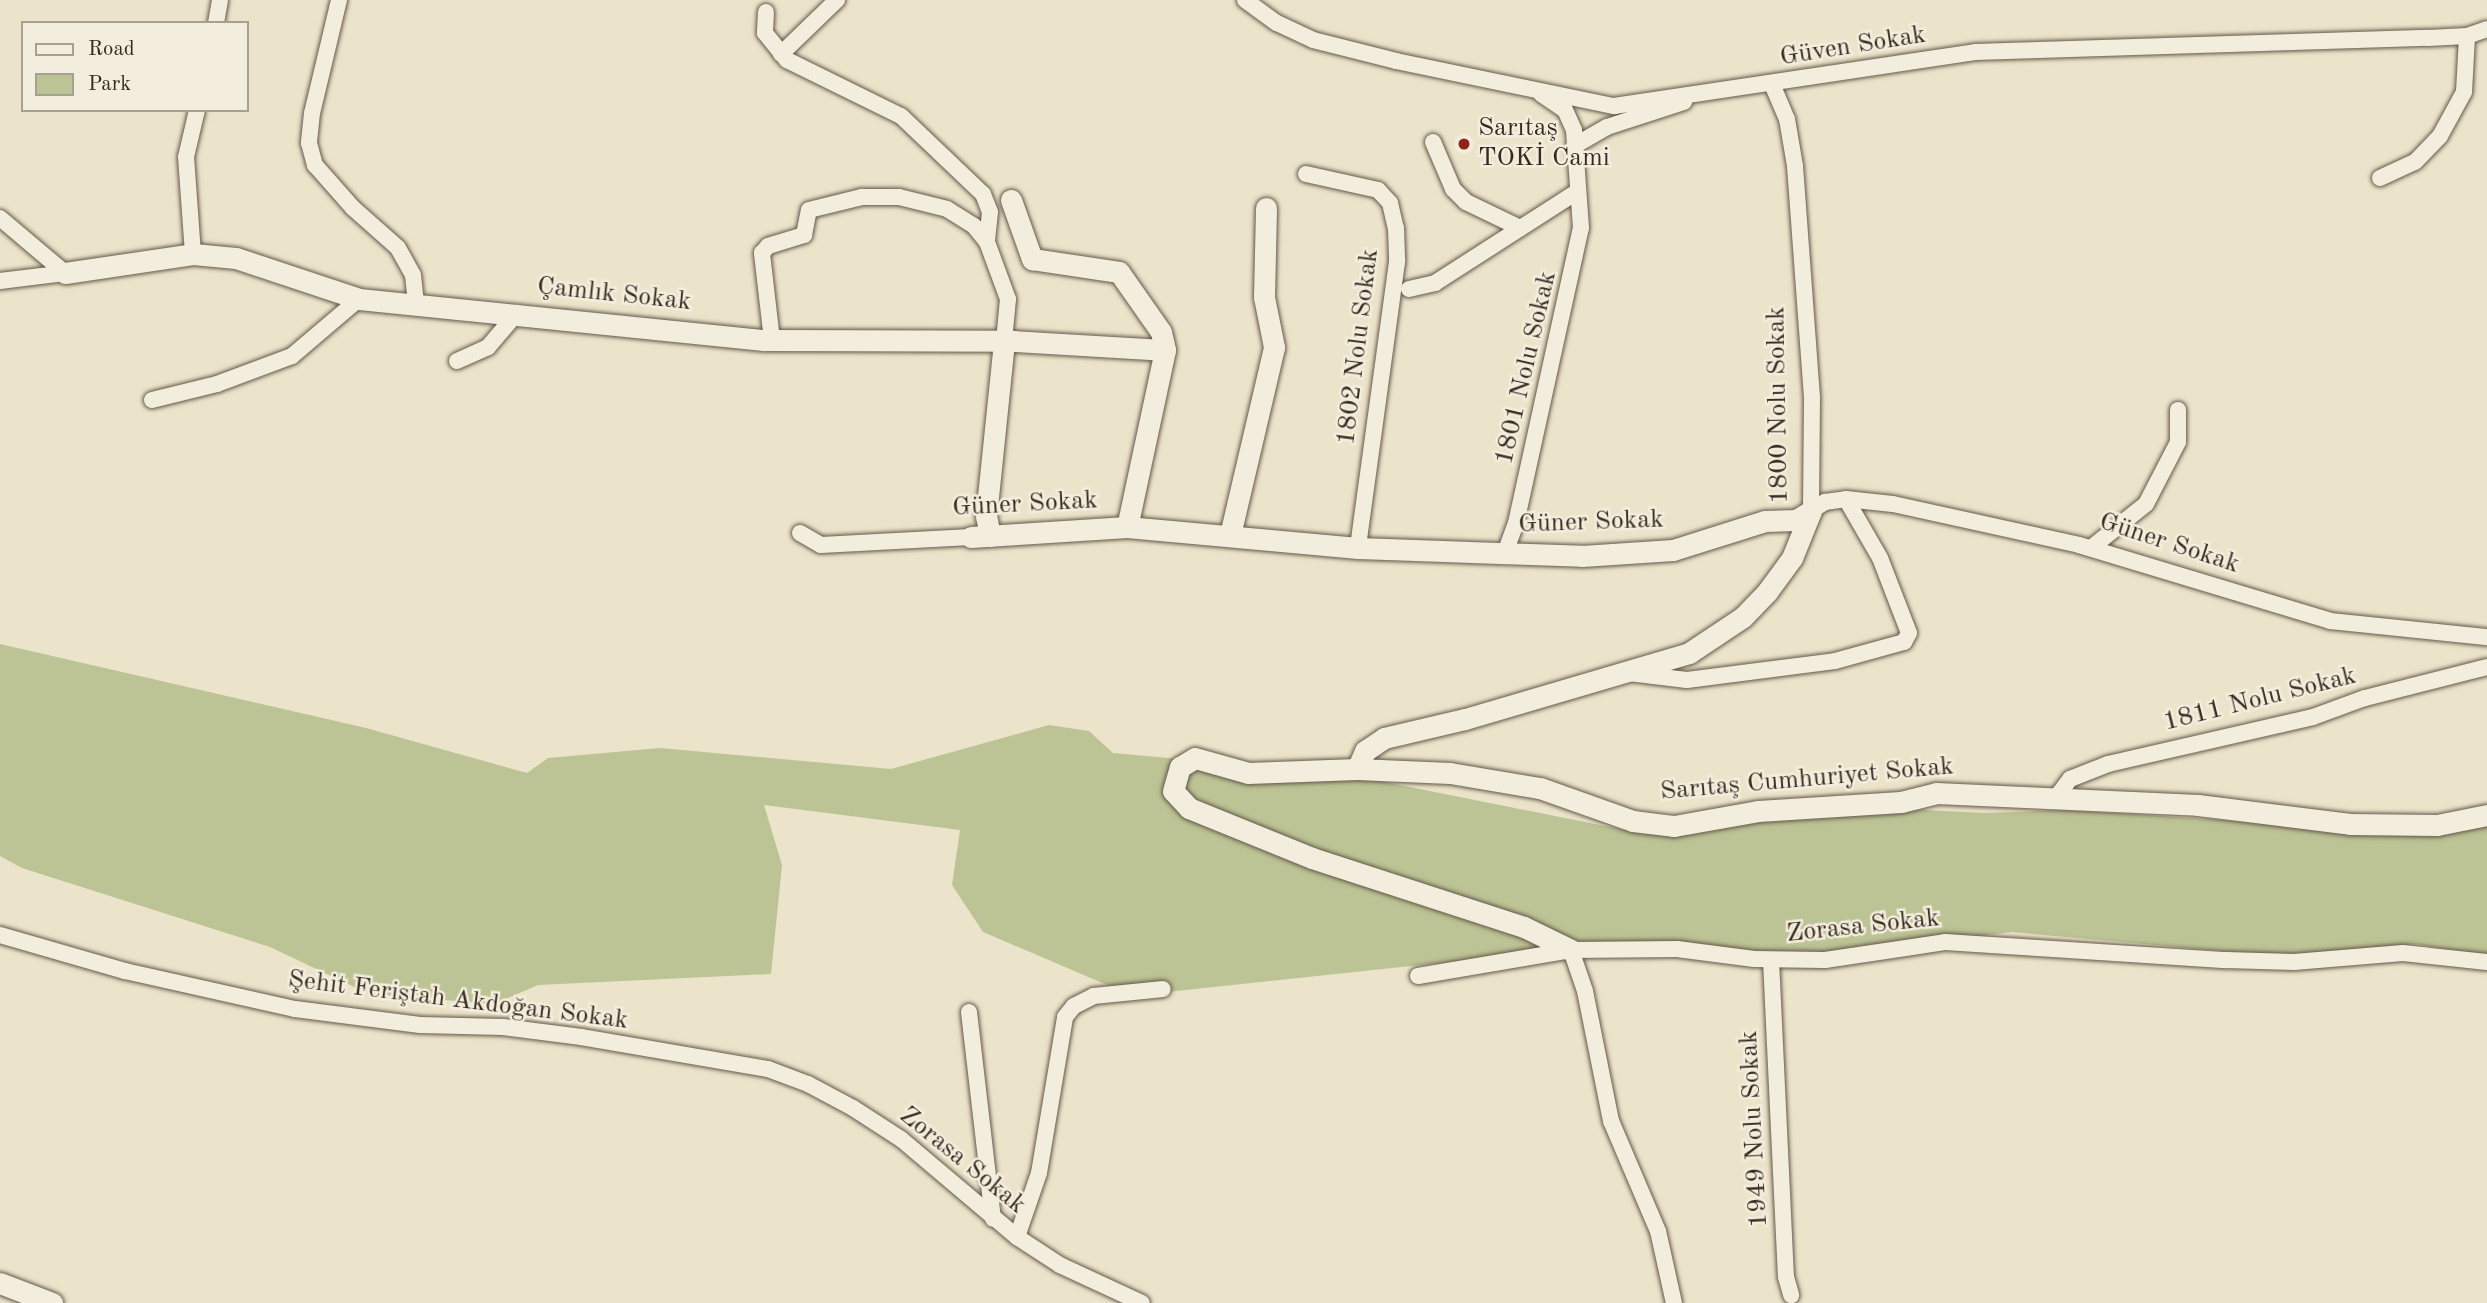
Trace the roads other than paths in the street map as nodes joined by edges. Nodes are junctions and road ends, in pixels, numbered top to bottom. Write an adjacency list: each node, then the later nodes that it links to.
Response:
1 (220, 0): 6 (street)
2 (339, 0): 29 (street)
3 (837, 0): 9 (street)
4 (1245, 0): 11 (street, Güven Sokak)
5 (766, 12): 9 (street)
6 (216, 21)
7 (2487, 29): 8 (street, Güven Sokak)
8 (2467, 36): 10 (street, Güven Sokak); 17 (street)
9 (781, 54): 23 (street)
10 (1772, 84): 12 (street, Güven Sokak); 38 (street, 1800 Nolu Sokak)
11 (1533, 89): 12 (street, Güven Sokak); 15 (street, 1801 Nolu Sokak)
12 (1691, 97): 15 (street)
13 (197, 112): 24 (street)
14 (1433, 142): 22 (street)
15 (1574, 146): 18 (street, 1801 Nolu Sokak)
16 (1306, 173): 43 (street, 1802 Nolu Sokak)
17 (2380, 178)
18 (1575, 193): 22 (street); 45 (street, 1801 Nolu Sokak)
19 (1011, 201): 33 (street)
20 (1266, 208): 41 (street)
21 (0, 218): 25 (street)
22 (1520, 228): 27 (street)
23 (987, 242): 31 (street); 32 (street)
24 (193, 254): 25 (street, Çamlık Sokak); 28 (street, Çamlık Sokak)
25 (65, 273): 26 (street)
26 (0, 281)
27 (1409, 289)
28 (359, 299): 29 (street, Çamlık Sokak); 35 (street)
29 (416, 302): 30 (street, Çamlık Sokak)
30 (517, 313): 31 (street, Çamlık Sokak); 34 (street)
31 (772, 340): 32 (street, Çamlık Sokak)
32 (1004, 341): 33 (street, Çamlık Sokak); 42 (street)
33 (1165, 350): 39 (street)
34 (457, 361)
35 (152, 400)
36 (2178, 410): 44 (street)
37 (1846, 499): 38 (street, Güner Sokak); 44 (street, Güner Sokak); 48 (street)
38 (1811, 512): 45 (street, Güner Sokak); 48 (street, 1800 Nolu Sokak)
39 (1127, 527): 41 (street, Güner Sokak); 42 (street, Güner Sokak)
40 (800, 533): 42 (street, Güner Sokak)
41 (1230, 535): 43 (street, Güner Sokak)
42 (981, 537)
43 (1358, 548): 45 (street, Güner Sokak)
44 (2091, 548): 46 (street, Güner Sokak)
45 (1505, 553)
46 (2487, 637)
47 (2487, 667): 50 (street, 1811 Nolu Sokak)
48 (1629, 673): 49 (street, 1800 Nolu Sokak)
49 (1357, 769): 50 (street, Sarıtaş Cumhuriyet Sokak); 53 (street, Sarıtaş Cumhuriyet Sokak)
50 (2055, 799): 51 (street, Sarıtaş Cumhuriyet Sokak)
51 (2487, 815)
52 (0, 935): 59 (street, Şehit Feriştah Akdoğan Sokak)
53 (1571, 950): 54 (street, Zorasa Sokak); 56 (street, Zorasa Sokak); 66 (street)
54 (1771, 960): 55 (street, Zorasa Sokak); 63 (street, 1949 Nolu Sokak)
55 (2487, 962)
56 (1419, 976)
57 (1163, 989): 61 (street)
58 (970, 1012): 60 (street)
59 (749, 1066): 60 (street, Zorasa Sokak)
60 (993, 1219): 61 (street, Zorasa Sokak)
61 (1017, 1237): 65 (street, Zorasa Sokak)
62 (0, 1283): 64 (street)
63 (1791, 1295)
64 (52, 1303)
65 (1142, 1303)
66 (1674, 1303)

